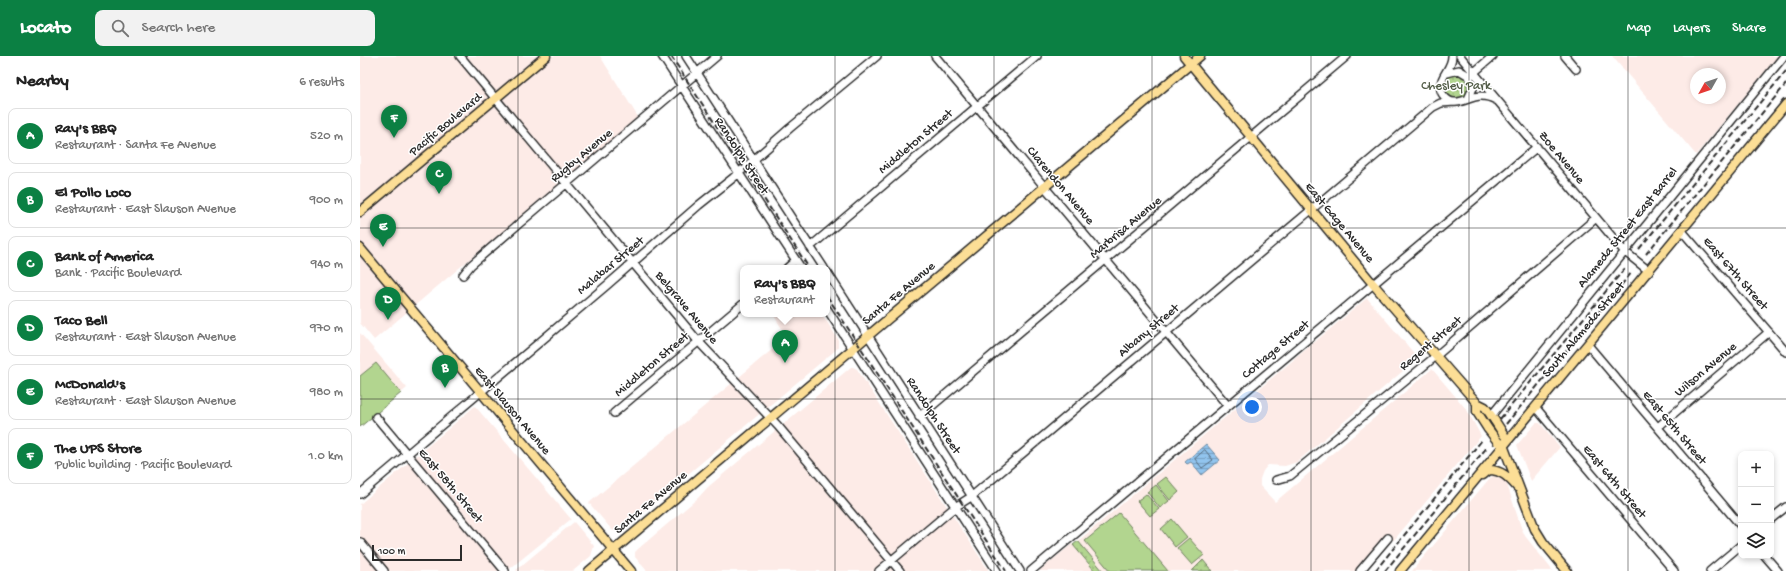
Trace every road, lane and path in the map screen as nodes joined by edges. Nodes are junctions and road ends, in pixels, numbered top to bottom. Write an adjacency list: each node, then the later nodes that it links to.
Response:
1 (460, 56): 24 (street, Belgrave Avenue)
2 (546, 56): 24 (main road, Pacific Boulevard)
3 (662, 56): 22 (street, Randolph Street)
4 (686, 56): 19 (street, Randolph Street)
5 (717, 56): 19 (street, Rugby Avenue)
6 (877, 56): 33 (street, Malabar Street)
7 (935, 56): 29 (street, Clarendon Avenue)
8 (1037, 56): 29 (street, Middleton Street)
9 (1184, 56): 17 (main road, East Gage Avenue)
10 (1200, 56): 17 (main road, Santa Fe Avenue)
11 (1347, 56): 31 (street, Marbrisa Avenue)
12 (1452, 56): 20 (street, Albany Street)
13 (1460, 56): 21 (street, Zoe Avenue)
14 (1493, 56): 21 (street)
15 (1565, 56): 18 (street)
16 (1784, 56): 43 (street, Alameda Street East Barrel)
17 (1190, 64): 31 (main road, East Gage Avenue); 36 (main road, Santa Fe Avenue)
18 (1576, 69)
19 (697, 73): 22 (street, Rugby Avenue); 33 (street, Randolph Street)
20 (1447, 73): 21 (street); 23 (street, Albany Street)
21 (1472, 74): 25 (street); 26 (street, Zoe Avenue)
22 (682, 86): 34 (street, Randolph Street); 35 (street, Rugby Avenue)
23 (1441, 86): 27 (street); 30 (street, Albany Street)
24 (496, 99): 35 (street, Belgrave Avenue); 38 (main road, Pacific Boulevard)
25 (1468, 99): 26 (street, Albany Street); 27 (street, Albany Street)
26 (1496, 100): 32 (street, Zoe Avenue)
27 (1455, 102): 30 (street, Albany Street)
28 (1786, 104): 40 (main road, South Alameda Street)
29 (978, 106): 36 (street, Clarendon Avenue); 41 (street, Middleton Street)
30 (1433, 107): 37 (street, Albany Street)
31 (1252, 138): 37 (main road, East Gage Avenue); 45 (street, Marbrisa Avenue)
32 (1536, 147): 39 (street, Zoe Avenue); 53 (street, Cottage Street)
33 (754, 160): 34 (street, Malabar Street); 41 (street, Randolph Street)
34 (738, 174): 44 (street, Randolph Street); 46 (street, Malabar Street)
35 (567, 184): 46 (street, Belgrave Avenue); 51 (street, Rugby Avenue)
36 (1045, 187): 45 (street, Clarendon Avenue); 58 (main road, Santa Fe Avenue)
37 (1312, 210): 53 (main road, East Gage Avenue); 56 (street, Albany Street)
38 (360, 212)
39 (1596, 218): 43 (street, Zoe Avenue); 63 (street, Regent Street)
40 (1682, 230): 50 (main road, South Alameda Street); 57 (street, East 67th Street)
41 (810, 247): 49 (street, Randolph Street)
42 (360, 248): 64 (main road, East Slauson Avenue)
43 (1624, 251): 50 (street, Zoe Avenue); 72 (street, Alameda Street East Barrel)
44 (796, 260): 47 (street); 48 (street, Randolph Street)
45 (1107, 260): 56 (street, Clarendon Avenue); 70 (street, Marbrisa Avenue)
46 (633, 263): 59 (street, Belgrave Avenue); 64 (street, Malabar Street)
47 (790, 265)
48 (799, 265)
49 (822, 265)
50 (1649, 271): 60 (main road, South Alameda Street)
51 (463, 274)
52 (830, 277): 58 (street, Randolph Street)
53 (1373, 284): 63 (main road, East Gage Avenue); 66 (street, Cottage Street)
54 (740, 307): 59 (street, Middleton Street)
55 (830, 314): 61 (street)
56 (1166, 332): 66 (street, Clarendon Avenue); 80 (street, Albany Street)
57 (1769, 332): 62 (street, East 67th Street); 73 (street, Wilson Avenue)
58 (868, 336): 61 (main road, Santa Fe Avenue); 70 (street, Randolph Street)
59 (698, 342): 68 (street, Middleton Street); 71 (street, Belgrave Avenue)
60 (1588, 345): 67 (main road, South Alameda Street); 73 (street, East 65th Street)
61 (852, 349): 71 (main road, Santa Fe Avenue); 81 (street)
62 (1786, 352)
63 (1436, 356): 65 (main road, East Gage Avenue); 76 (street, Regent Street)
64 (481, 392): 75 (street, Malabar Street); 88 (main road, East Slauson Avenue)
65 (1477, 404): 72 (main road, East Gage Avenue); 74 (main road, East Gage Avenue, bridge)
66 (1228, 406): 99 (street, Cottage Street)
67 (1536, 408): 74 (main road, South Alameda Street); 103 (street, East 64th Street)
68 (614, 413)
69 (376, 417): 75 (street, East 58th Street)
70 (919, 417): 80 (street, Randolph Street)
71 (770, 419): 88 (main road, Santa Fe Avenue); 90 (street, Belgrave Avenue)
72 (1493, 419): 74 (main road, East Gage Avenue, bridge)
73 (1658, 427): 84 (street, East 65th Street)
74 (1501, 444): 77 (main road, South Alameda Street); 79 (main road, East Gage Avenue)
75 (407, 454): 78 (street, Malabar Street); 92 (street, East 58th Street)
76 (1276, 480)
77 (1474, 482): 79 (main road); 101 (main road, South Alameda Street)
78 (360, 494)
79 (1522, 494): 102 (main road, East Gage Avenue)
80 (971, 496): 81 (street, Albany Street); 98 (street, Randolph Street)
81 (955, 507): 90 (street, Albany Street); 97 (street)
82 (1786, 507): 83 (street)
83 (1774, 517)
84 (1738, 523)
85 (1388, 538): 100 (street)
86 (360, 542): 91 (street)
87 (1738, 548): 104 (street)
88 (613, 550): 93 (main road, Santa Fe Avenue); 94 (main road, East Slauson Avenue)
89 (1768, 559): 105 (street)
90 (891, 560): 95 (street, Albany Street); 96 (street, Belgrave Avenue)
91 (384, 571)
92 (505, 571)
93 (589, 571)
94 (631, 571)
95 (879, 571)
96 (900, 571)
97 (997, 571)
98 (1020, 571)
99 (1031, 571)
100 (1360, 571)
101 (1400, 571)
102 (1567, 571)
103 (1674, 571)
104 (1710, 571)
105 (1778, 571)

